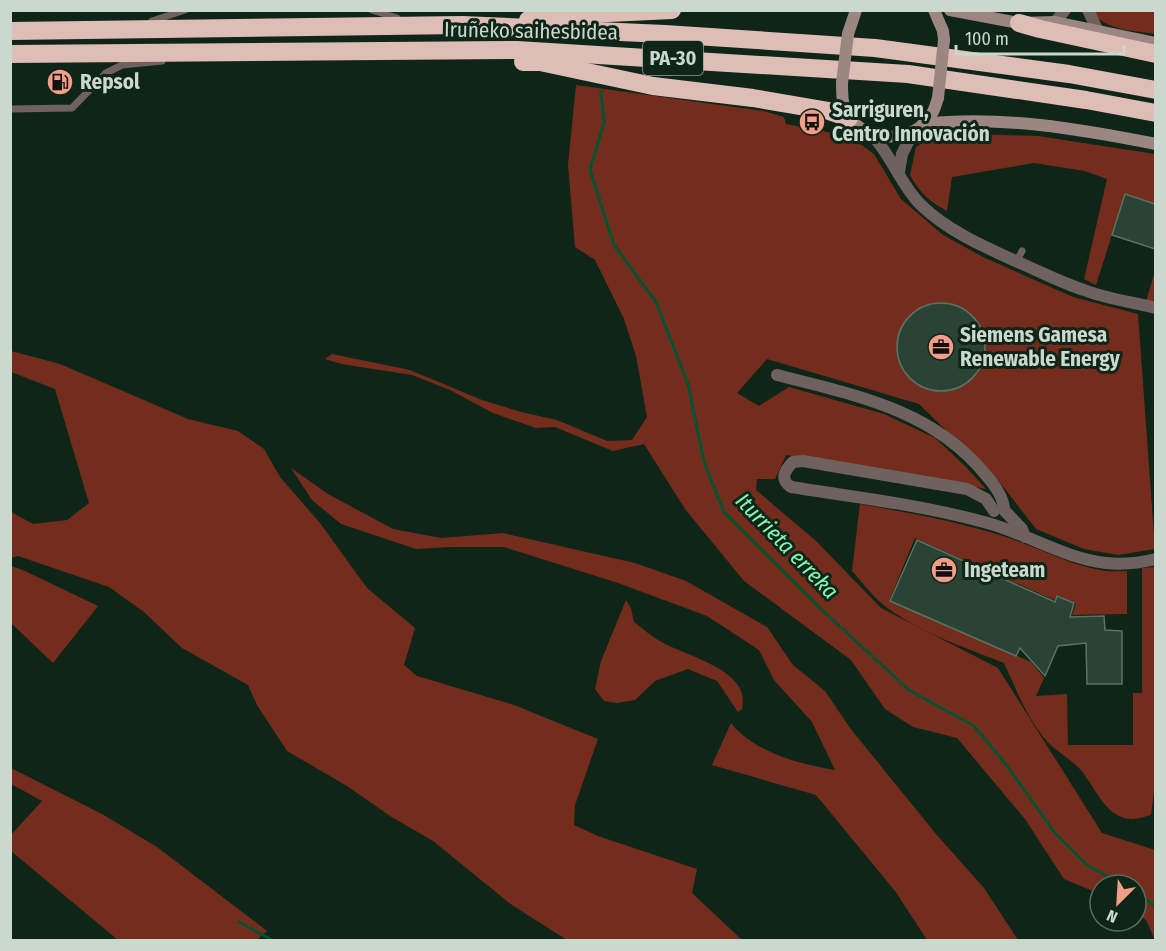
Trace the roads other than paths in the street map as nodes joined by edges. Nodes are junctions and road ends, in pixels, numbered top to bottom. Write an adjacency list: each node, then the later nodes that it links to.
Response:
1 (185, 10): 11 (lane)
2 (372, 10): 9 (lane)
3 (672, 10): 10 (highway)
4 (856, 10): 26 (street, bridge)
5 (934, 10): 27 (street, bridge)
6 (950, 10): 12 (street)
7 (1065, 10): 13 (street)
8 (1088, 10): 16 (street)
9 (397, 18): 10 (highway); 11 (highway)
10 (528, 20): 17 (highway)
11 (152, 21): 14 (highway)
12 (1019, 22): 13 (street); 22 (highway)
13 (1055, 22): 16 (street)
14 (10, 23)
15 (10, 31): 17 (highway, Iruñeko saihesbidea / PA-30)
16 (1098, 31): 18 (street)
17 (775, 41): 23 (highway, Iruñeko saihesbidea / PA-30)
18 (1155, 43)
19 (197, 53): 20 (highway, Iruñeko saihesbidea / PA-30); 21 (highway, Iruñeko saihesbidea / PA-30); 24 (lane)
20 (258, 53): 25 (highway, Iruñeko saihesbidea / PA-30); 26 (highway)
21 (10, 54)
22 (1155, 54)
23 (1155, 90)
24 (10, 109)
25 (1155, 115)
26 (849, 118): 29 (street)
27 (923, 124): 28 (street); 30 (street)
28 (912, 132): 29 (street); 31 (street)
29 (871, 134): 31 (street)
30 (1155, 144)
31 (899, 172): 32 (street)
32 (1155, 308)
33 (777, 375): 34 (street)
34 (999, 511): 35 (street); 35 (street); 36 (street)
35 (987, 522): 36 (street)
36 (1025, 537): 37 (street)
37 (1155, 559)

